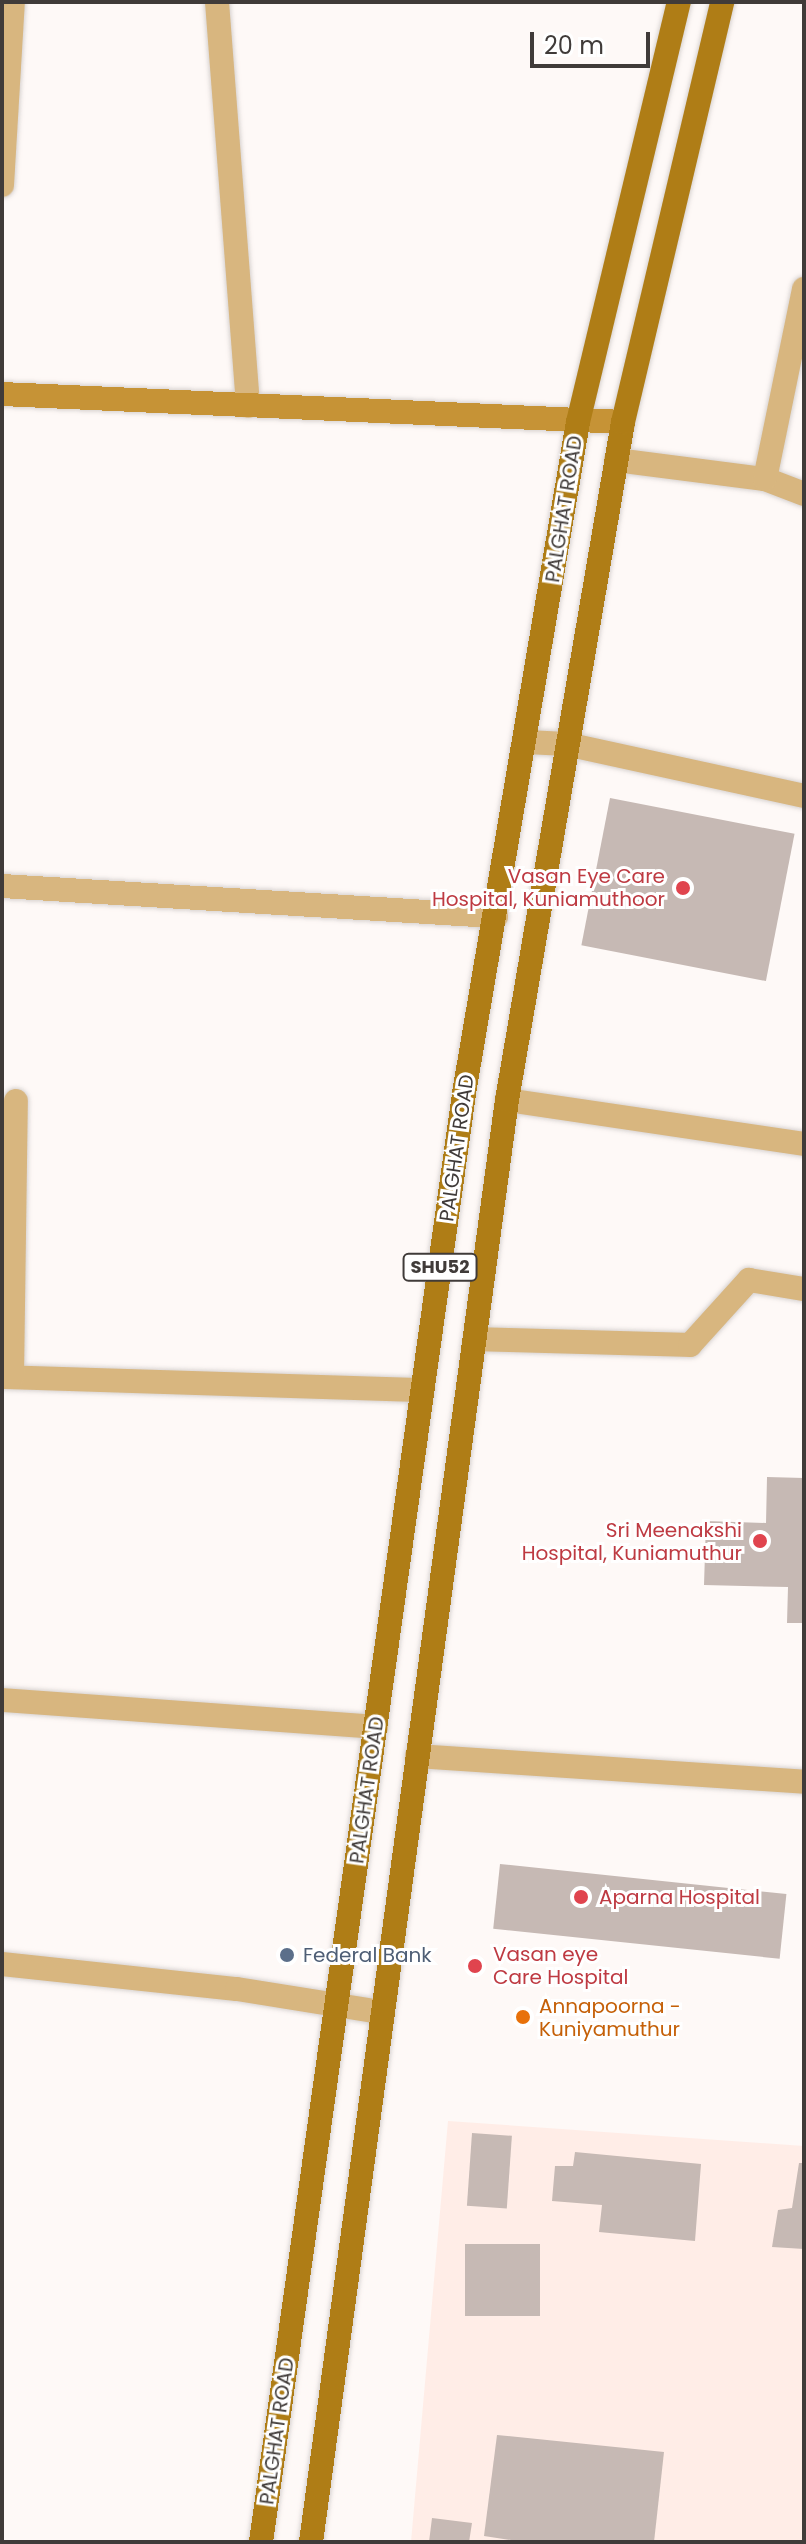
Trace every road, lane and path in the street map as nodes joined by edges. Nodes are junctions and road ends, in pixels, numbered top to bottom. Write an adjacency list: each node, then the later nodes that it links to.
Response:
1 (13, 2): 5 (street)
2 (217, 2): 8 (street)
3 (679, 2): 9 (main road, PALGHAT ROAD / SHU52)
4 (722, 2): 10 (main road, PALGHAT ROAD / SHU52)
5 (2, 185)
6 (804, 289): 12 (street)
7 (2, 394): 8 (street)
8 (248, 406): 9 (street)
9 (578, 422): 10 (street); 14 (main road, PALGHAT ROAD / SHU52)
10 (623, 422): 11 (main road, PALGHAT ROAD / SHU52)
11 (616, 460): 12 (street); 15 (main road, PALGHAT ROAD / SHU52)
12 (765, 479): 13 (street)
13 (804, 494)
14 (527, 742): 15 (street); 18 (main road, PALGHAT ROAD / SHU52)
15 (566, 744): 16 (street); 19 (main road, PALGHAT ROAD / SHU52)
16 (804, 796)
17 (2, 886): 18 (street)
18 (496, 916): 25 (main road, PALGHAT ROAD / SHU52)
19 (507, 1100): 21 (street); 23 (main road, PALGHAT ROAD / SHU52)
20 (16, 1101): 24 (street)
21 (804, 1144)
22 (804, 1289): 23 (street)
23 (475, 1339): 28 (main road, PALGHAT ROAD / SHU52)
24 (7, 1377): 25 (street)
25 (422, 1390): 27 (main road, PALGHAT ROAD / SHU52)
26 (2, 1700): 27 (street)
27 (376, 1727): 31 (main road, PALGHAT ROAD / SHU52)
28 (417, 1756): 29 (street); 32 (main road, PALGHAT ROAD / SHU52)
29 (804, 1782)
30 (2, 1964): 31 (street)
31 (336, 2007): 32 (street); 33 (main road, PALGHAT ROAD / SHU52)
32 (381, 2012): 34 (main road, PALGHAT ROAD / SHU52)
33 (261, 2542)
34 (311, 2542)

